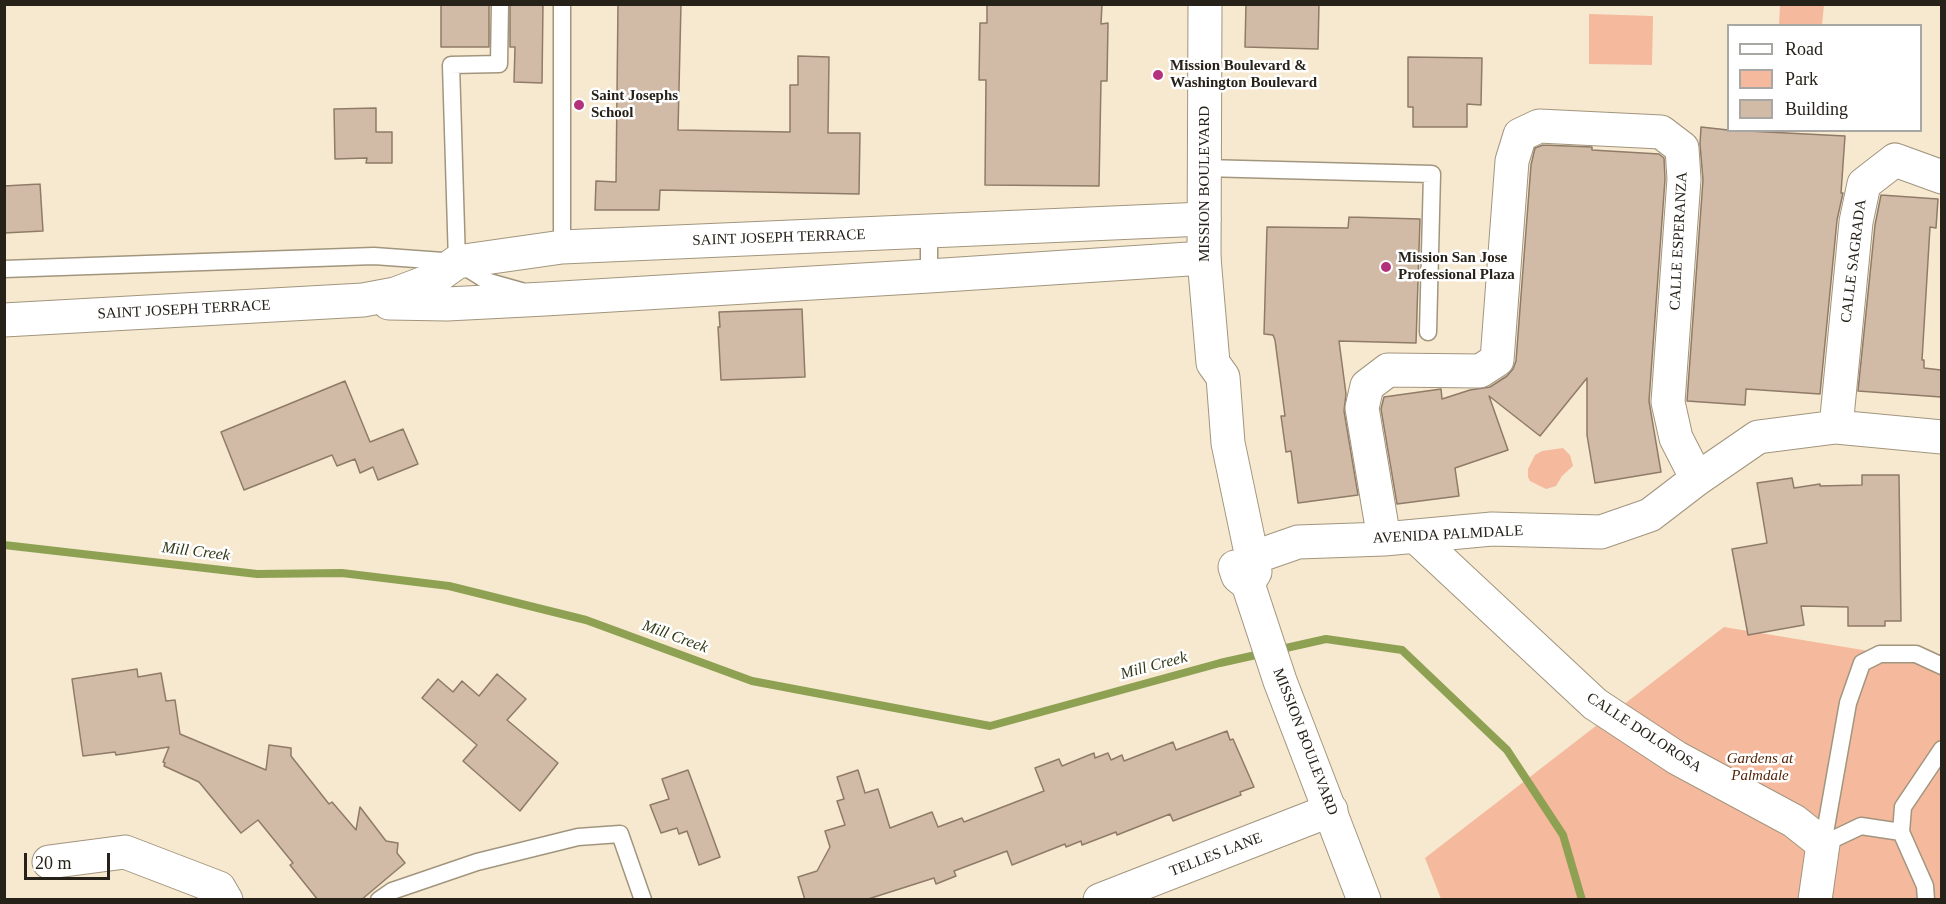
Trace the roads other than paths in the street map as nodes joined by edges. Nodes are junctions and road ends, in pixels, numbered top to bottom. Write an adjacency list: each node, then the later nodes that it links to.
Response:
1 (500, 4): 10 (lane)
2 (562, 4): 8 (lane)
3 (1204, 4): 4 (street, MISSION BOULEVARD)
4 (1204, 168): 6 (street, MISSION BOULEVARD); 16 (lane)
5 (1941, 177): 17 (street, CALLE SAGRADA)
6 (1204, 219): 7 (street, SAINT JOSEPH TERRACE); 9 (street, MISSION BOULEVARD)
7 (929, 232): 8 (street, SAINT JOSEPH TERRACE); 12 (lane)
8 (562, 247): 10 (street, SAINT JOSEPH TERRACE)
9 (1204, 258): 12 (street, SAINT JOSEPH TERRACE); 21 (street, MISSION BOULEVARD)
10 (457, 262): 11 (lane); 13 (lane); 14 (street, SAINT JOSEPH TERRACE)
11 (4, 269)
12 (929, 276): 13 (street, SAINT JOSEPH TERRACE)
13 (545, 299): 14 (street, SAINT JOSEPH TERRACE)
14 (363, 300): 15 (street, SAINT JOSEPH TERRACE)
15 (4, 320)
16 (1428, 332)
17 (1836, 427): 18 (street, AVENIDA PALMDALE); 19 (street, AVENIDA PALMDALE)
18 (1941, 437)
19 (1697, 479): 20 (street, AVENIDA PALMDALE); 20 (street, CALLE ESPERANZA)
20 (1399, 537): 21 (street, AVENIDA PALMDALE); 26 (street, CALLE DOLOROSA)
21 (1250, 571): 24 (street, MISSION BOULEVARD)
22 (1941, 666): 26 (lane)
23 (1941, 748): 25 (lane)
24 (1331, 810): 31 (street, TELLES LANE); 32 (street, MISSION BOULEVARD)
25 (1901, 832): 26 (lane); 34 (lane)
26 (1823, 844): 33 (street)
27 (49, 862): 28 (street)
28 (226, 900)
29 (379, 900): 30 (lane)
30 (643, 900)
31 (1100, 900)
32 (1364, 900)
33 (1815, 900)
34 (1926, 900)

